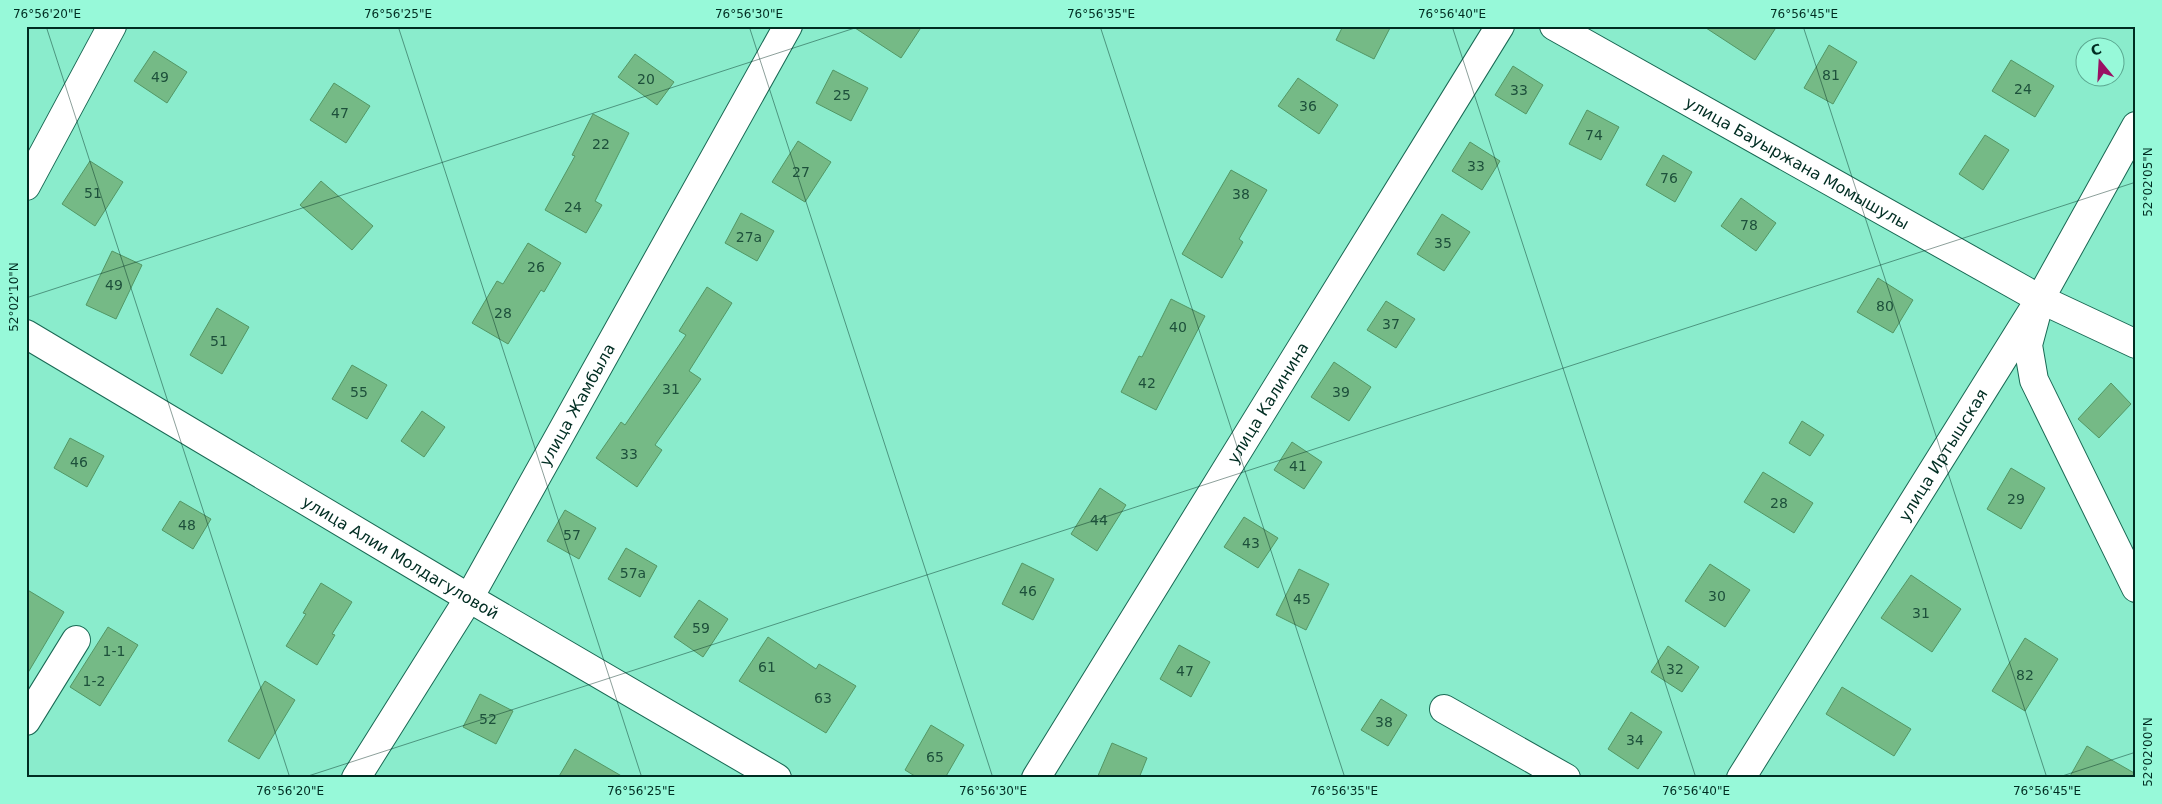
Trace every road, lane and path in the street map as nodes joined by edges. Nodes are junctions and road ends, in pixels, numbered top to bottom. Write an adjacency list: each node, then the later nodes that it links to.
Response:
1 (112, 26): 6 (street)
2 (788, 26): 11 (street, улица Жамбыла)
3 (1500, 26): 17 (street, улица Калинина)
4 (1554, 26): 7 (street, улица Бауыржана Момышулы)
5 (2136, 126): 7 (street, улица Иртышская)
6 (26, 186)
7 (2040, 299): 9 (street, улица Бауыржана Момышулы); 10 (street); 19 (street, улица Иртышская)
8 (26, 334): 11 (street, улица Алии Молдагуловой)
9 (2136, 344)
10 (2136, 588)
11 (469, 598): 15 (street, улица Жамбыла); 16 (street, улица Алии Молдагуловой)
12 (76, 640): 14 (street)
13 (1444, 709): 18 (street)
14 (26, 721)
15 (356, 778)
16 (777, 778)
17 (1036, 778)
18 (1566, 778)
19 (1741, 778)

